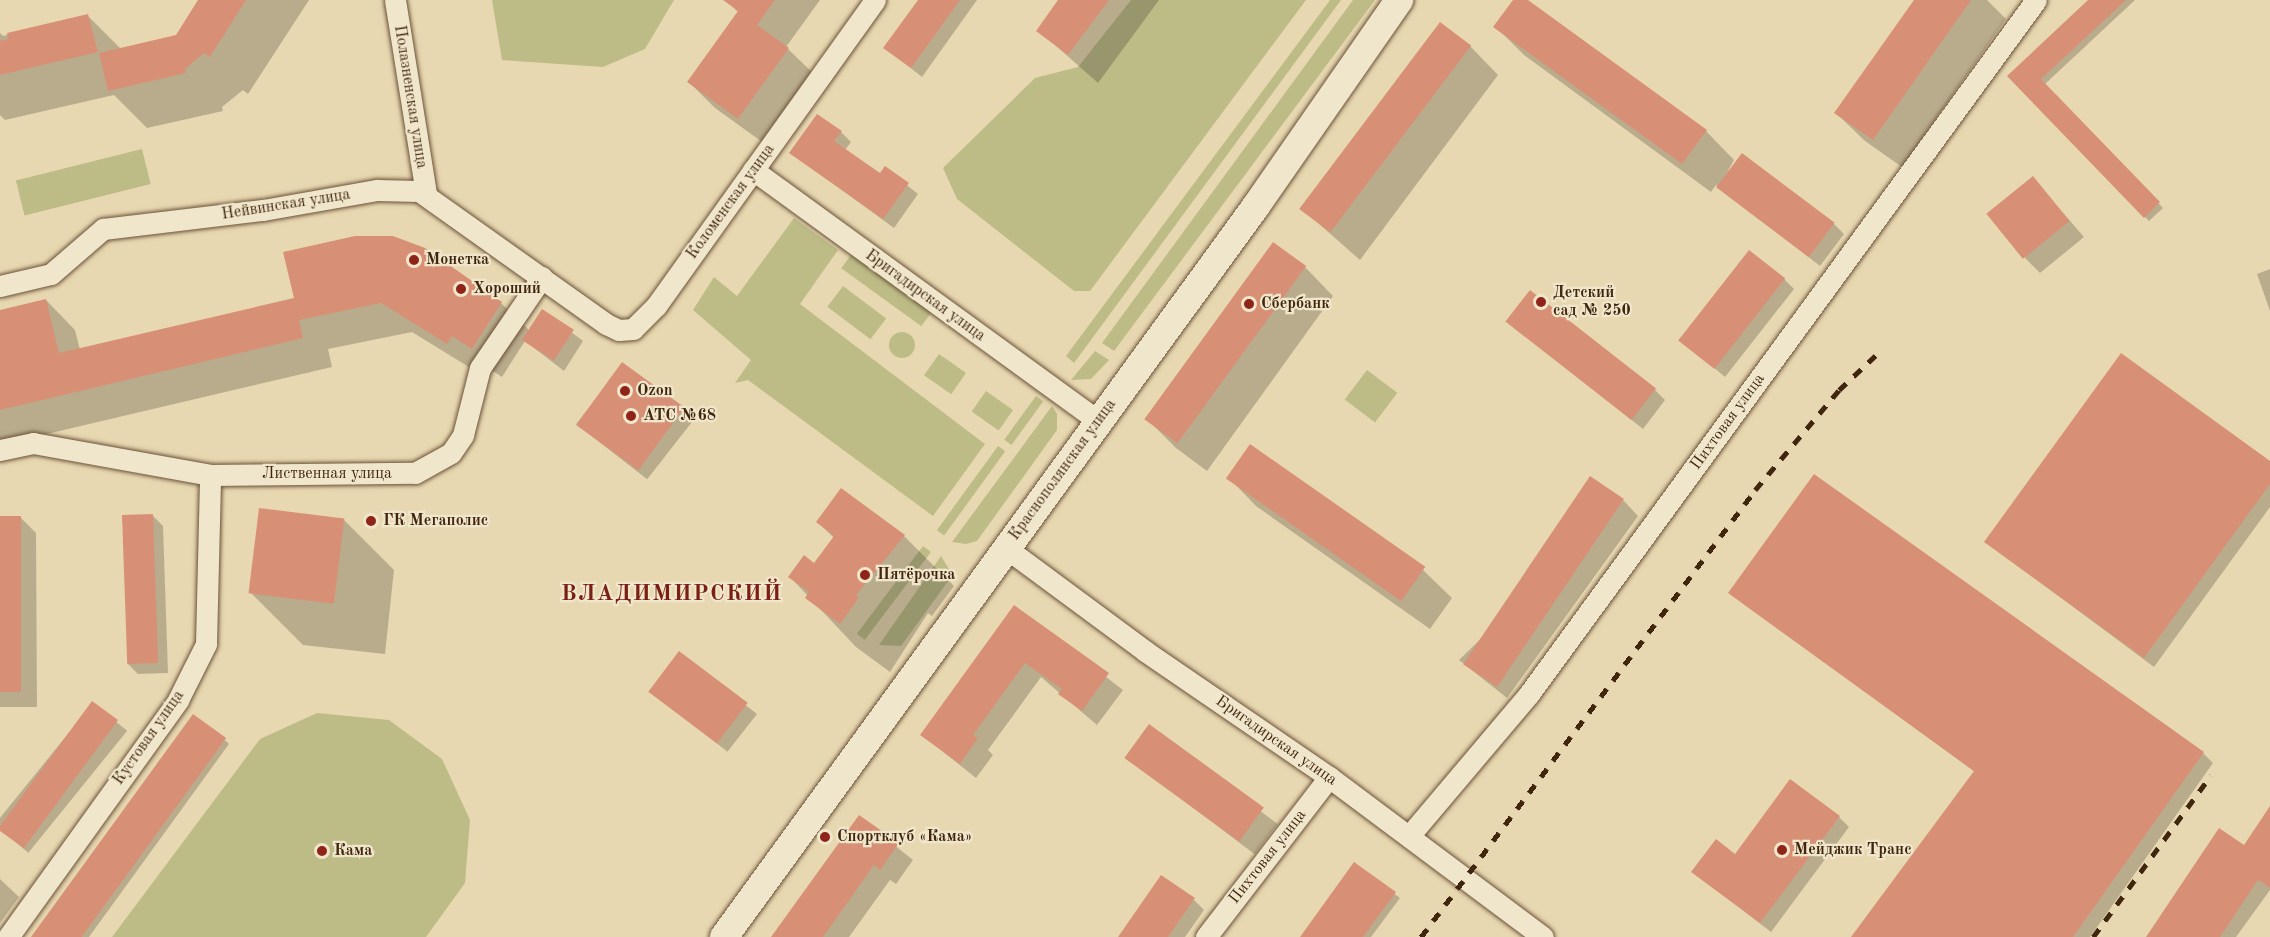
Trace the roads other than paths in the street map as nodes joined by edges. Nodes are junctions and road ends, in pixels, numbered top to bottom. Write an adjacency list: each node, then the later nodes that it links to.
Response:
1 (394, 0): 6 (street, Полазненская улица)
2 (875, 0): 5 (street, Коломенская улица)
3 (1399, 0): 9 (main road, Краснополянская улица)
4 (2036, 0): 14 (street, Пихтовая улица)
5 (753, 170): 7 (street, Коломенская улица); 9 (street, Бригадирская улица)
6 (426, 194): 7 (street); 8 (street, Нейвинская улица)
7 (550, 284): 11 (street, Лиственная улица)
8 (0, 286)
9 (1098, 421): 12 (main road, Краснополянская улица)
10 (0, 450): 11 (street, Лиственная улица)
11 (210, 475): 15 (street, Кустовая улица)
12 (1006, 548): 13 (street, Бригадирская улица); 16 (main road, Краснополянская улица)
13 (1329, 777): 14 (street, Бригадирская улица); 17 (street, Пихтовая улица)
14 (1409, 836): 18 (street, Бригадирская улица)
15 (8, 937)
16 (723, 937)
17 (1206, 937)
18 (1544, 937)

